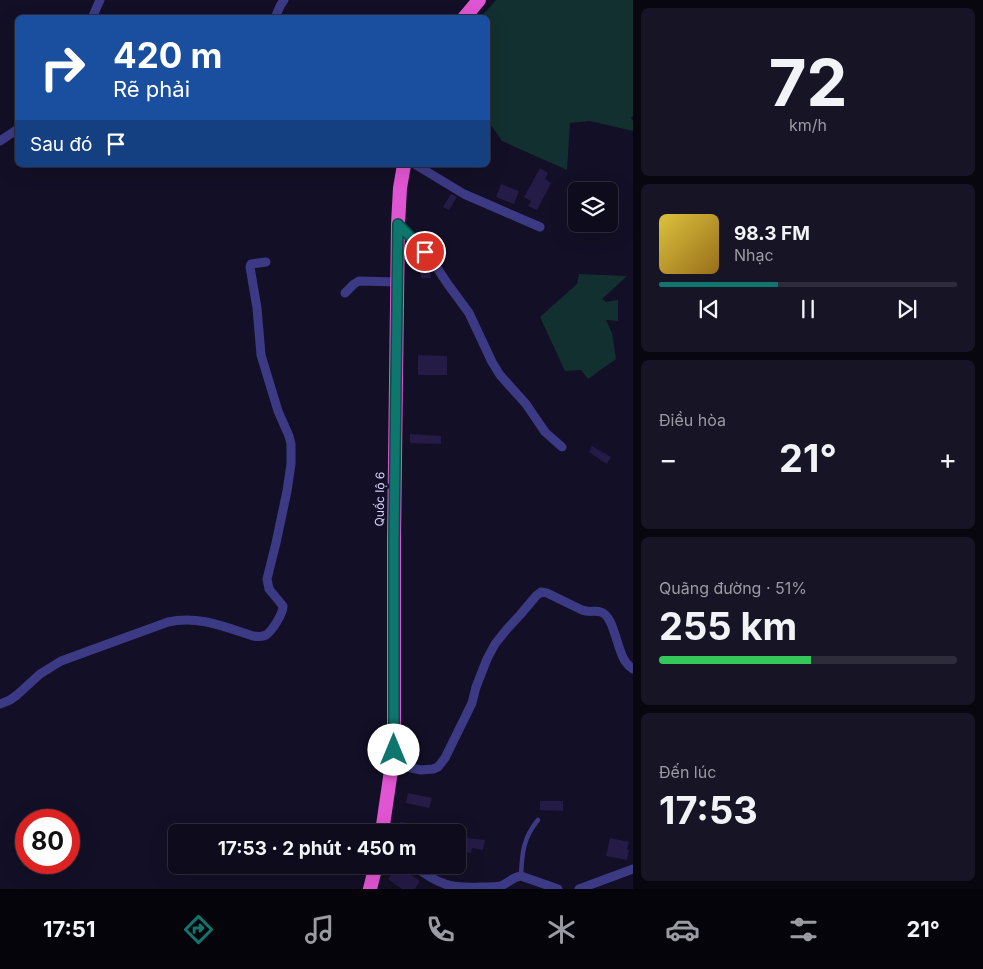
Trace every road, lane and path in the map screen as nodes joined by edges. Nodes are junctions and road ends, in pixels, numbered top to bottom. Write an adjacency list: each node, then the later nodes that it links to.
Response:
1 (100, 0): 4 (street)
2 (284, 0): 5 (street)
3 (479, 0): 6 (highway)
4 (93, 15)
5 (276, 15)
6 (466, 15)
7 (15, 131): 8 (street)
8 (0, 141)
9 (404, 167): 11 (highway, Quốc lộ 6)
10 (419, 167): 12 (street)
11 (398, 224): 14 (highway, Quốc lộ 6); 16 (street)
12 (540, 227)
13 (266, 262): 18 (street)
14 (397, 282): 15 (street); 19 (highway, Quốc lộ 6)
15 (345, 293)
16 (562, 447)
17 (633, 669): 19 (street)
18 (0, 704)
19 (392, 764): 21 (highway, Quốc lộ 6)
20 (538, 820): 25 (lane)
21 (383, 824)
22 (633, 869): 28 (street)
23 (374, 874): 26 (highway)
24 (426, 874): 25 (street)
25 (522, 876): 27 (street)
26 (370, 889)
27 (558, 889)
28 (579, 889)

